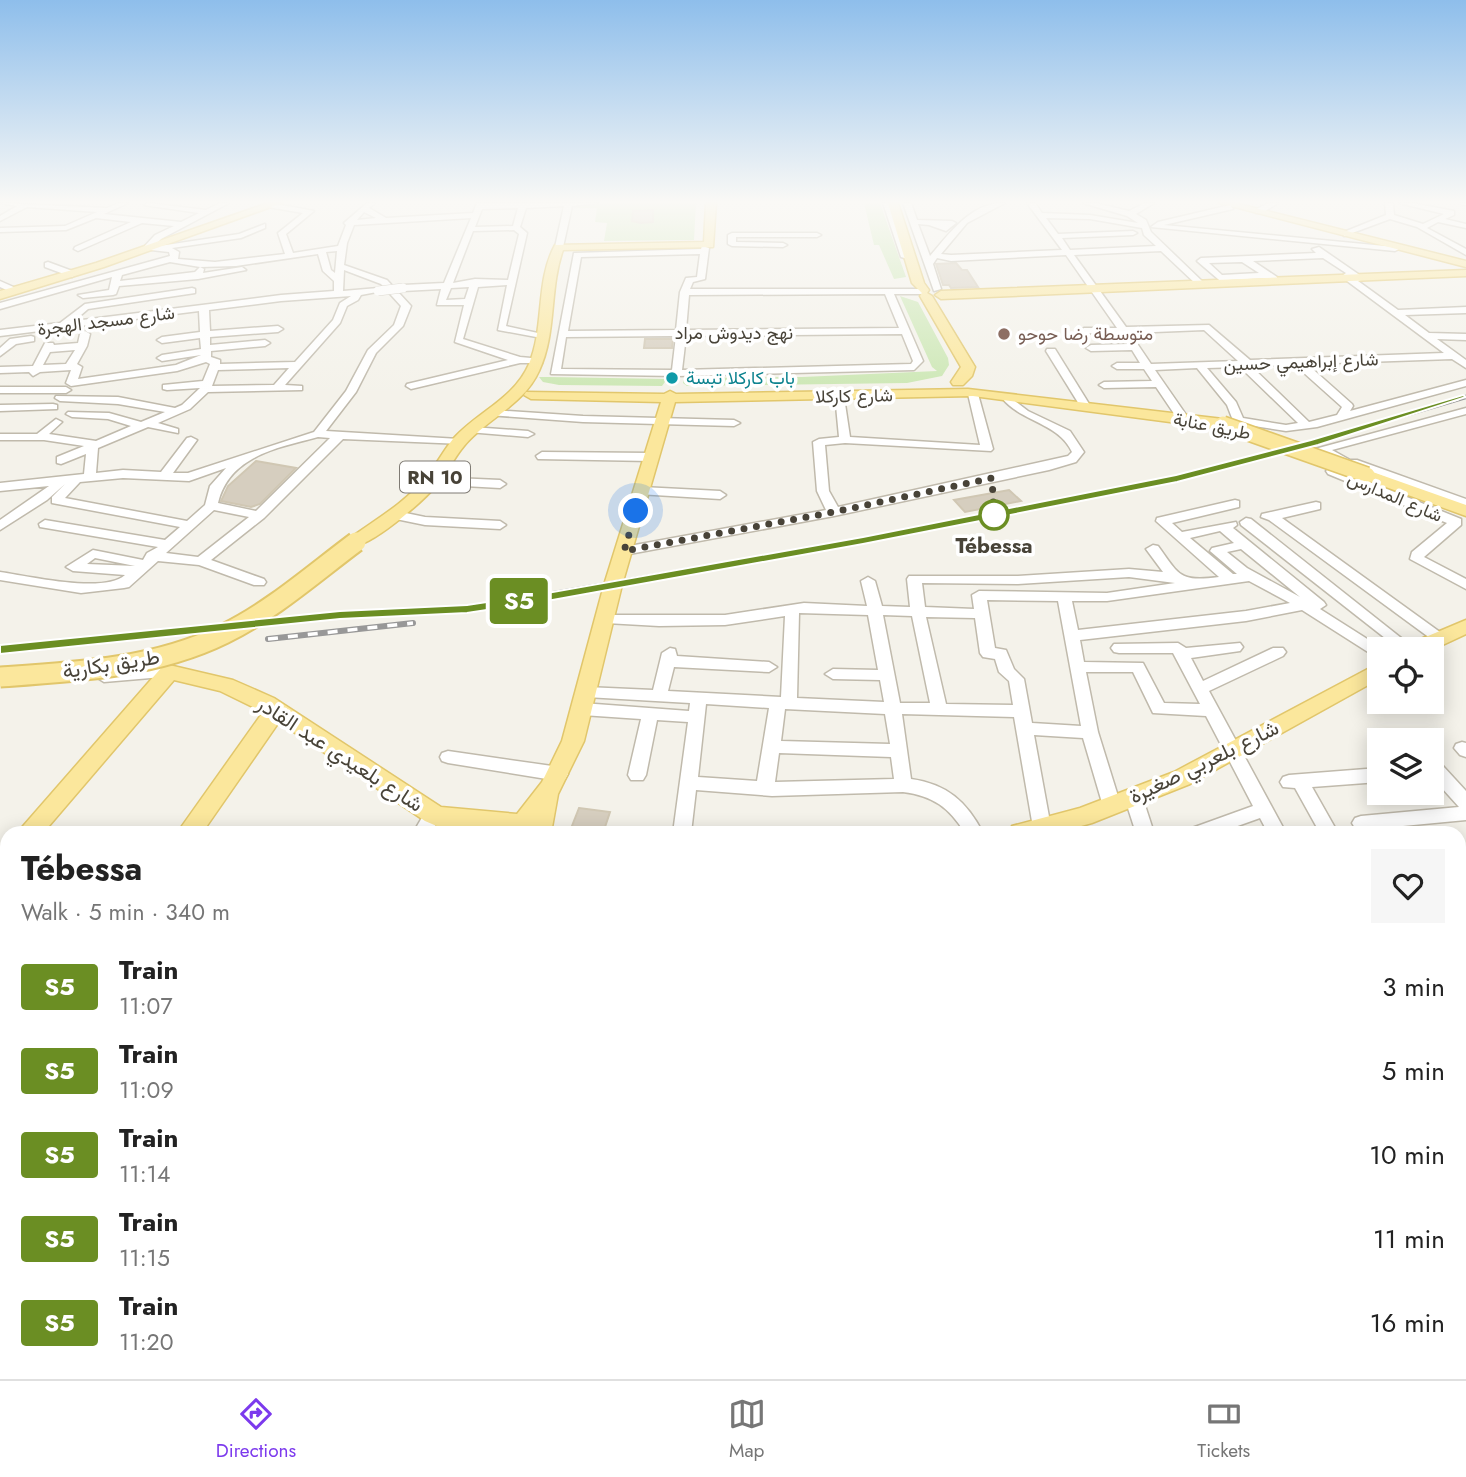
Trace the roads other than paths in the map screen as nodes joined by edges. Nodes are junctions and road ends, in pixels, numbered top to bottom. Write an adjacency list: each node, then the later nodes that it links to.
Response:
1 (54, 267): 30 (street)
2 (93, 267): 30 (main road)
3 (139, 267): 28 (street)
4 (155, 267): 34 (street)
5 (201, 267): 31 (street)
6 (233, 267): 31 (street)
7 (326, 267): 35 (street)
8 (340, 267): 35 (street)
9 (344, 267): 127 (street)
10 (454, 267): 39 (street)
11 (516, 267): 38 (street)
12 (552, 267): 71 (main road)
13 (575, 267): 69 (street)
14 (703, 267): 46 (street)
15 (908, 267): 48 (street)
16 (913, 267): 48 (main road)
17 (921, 267): 48 (main road)
18 (929, 267): 48 (street)
19 (1080, 267): 43 (street)
20 (1186, 267): 40 (street)
21 (1224, 267): 27 (street)
22 (1256, 267): 32 (street)
23 (1340, 267): 33 (street)
24 (1432, 267): 29 (main road)
25 (1444, 267): 29 (main road)
26 (1446, 267): 33 (main road)
27 (1209, 268): 36 (street)
28 (118, 273): 42 (street); 54 (street)
29 (1419, 273): 33 (main road)
30 (72, 274): 44 (main road)
31 (199, 274): 34 (street)
32 (1271, 277): 33 (main road); 36 (main road)
33 (1353, 278): 43 (main road); 57 (street)
34 (152, 280): 42 (street); 52 (street)
35 (339, 280): 50 (street)
36 (1223, 280): 40 (main road)
37 (475, 282): 38 (street, شارع مسجد الهجرة); 39 (street, شارع مسجد الهجرة); 53 (street)
38 (513, 282): 71 (street)
39 (447, 283): 49 (street, شارع مسجد الهجرة, bridge); 53 (street)
40 (1200, 283): 43 (main road)
41 (0, 284): 44 (street)
42 (116, 285): 51 (street)
43 (1095, 289): 48 (main road); 64 (street)
44 (15, 291): 54 (main road)
45 (192, 291): 52 (street)
46 (685, 292): 47 (street); 66 (street)
47 (889, 292): 48 (street); 62 (street)
48 (933, 292): 105 (main road); 105 (main road)
49 (357, 293): 50 (street, شارع مسجد الهجرة); 89 (street)
50 (338, 294): 55 (street, شارع مسجد الهجرة)
51 (83, 295)
52 (154, 297): 60 (street)
53 (469, 302): 83 (street)
54 (0, 304)
55 (204, 308): 60 (street, شارع مسجد الهجرة); 68 (street)
56 (1466, 310): 57 (street)
57 (1397, 313): 59 (street)
58 (1466, 319): 59 (street)
59 (1407, 320): 70 (street)
60 (61, 327): 67 (street, شارع مسجد الهجرة)
61 (278, 330): 68 (street)
62 (904, 331): 66 (street, نهج ديدوش مراد); 96 (street, شارع كاركلا)
63 (1084, 331): 64 (street)
64 (1123, 331): 75 (street); 87 (street)
65 (0, 333): 67 (street, شارع مسجد الهجرة)
66 (681, 333): 69 (street, نهج ديدوش مراد); 96 (street)
67 (38, 334): 74 (street); 79 (street)
68 (205, 334): 73 (street); 81 (street)
69 (563, 334): 96 (street, شارع كاركلا)
70 (1429, 336): 72 (street); 80 (street)
71 (544, 337): 84 (main road)
72 (1466, 337)
73 (162, 340)
74 (82, 345): 94 (street); 100 (street)
75 (1134, 347): 76 (street); 93 (street)
76 (1091, 348)
77 (1466, 350): 80 (street, شارع إبراهيمي حسين)
78 (1051, 351): 114 (street)
79 (0, 353)
80 (1450, 353): 85 (street, شارع إبراهيمي حسين); 90 (street)
81 (208, 356): 82 (street); 86 (street); 86 (street); 100 (street); 103 (street)
82 (162, 358)
83 (519, 360): 84 (street); 101 (street)
84 (538, 361): 107 (main road)
85 (1298, 362): 87 (street, شارع إبراهيمي حسين); 120 (street)
86 (251, 364): 89 (street); 110 (street)
87 (1246, 364): 92 (street, شارع إبراهيمي حسين); 125 (street)
88 (126, 365): 100 (street)
89 (298, 365): 106 (street)
90 (1466, 365)
91 (1117, 366): 93 (street, شارع إبراهيمي حسين)
92 (1200, 366): 93 (street, شارع إبراهيمي حسين); 125 (street)
93 (1147, 367): 98 (street)
94 (38, 368): 95 (street); 100 (street); 109 (street)
95 (0, 370)
96 (677, 373)
97 (1466, 383): 120 (street)
98 (1159, 384): 99 (street); 121 (street)
99 (1104, 385)
100 (66, 386): 109 (street); 115 (street); 117 (street); 132 (street)
101 (411, 386)
102 (167, 387): 103 (street)
103 (206, 387): 110 (street); 117 (street)
104 (298, 387): 106 (street)
105 (972, 388): 111 (main road, شارع كاركلا); 112 (main road, شارع كاركلا); 113 (main road, طريق عنابة); 134 (street)
106 (276, 389): 110 (street)
107 (528, 389): 111 (main road, شارع كاركلا); 116 (main road, شارع كاركلا)
108 (0, 390): 109 (street)
109 (16, 390)
110 (230, 390)
111 (670, 396): 112 (main road, شارع كاركلا); 122 (main road)
112 (839, 397): 134 (street)
113 (1007, 398): 114 (main road, طريق عنابة); 157 (street)
114 (1086, 407): 121 (main road, طريق عنابة)
115 (0, 408)
116 (498, 408): 122 (street); 130 (main road, RN 10)
117 (175, 411): 124 (street)
118 (1466, 411): 140 (street, شارع المدارس)
119 (72, 414): 124 (street)
120 (1341, 417): 125 (street)
121 (1183, 419): 161 (main road, طريق عنابة, bridge)
122 (663, 422): 123 (street); 137 (main road)
123 (734, 423)
124 (143, 424): 126 (street); 135 (street)
125 (1306, 425)
126 (174, 431)
127 (318, 434): 128 (street); 139 (street)
128 (341, 434): 130 (street); 159 (street)
129 (527, 434): 130 (street)
130 (466, 436): 145 (main road, RN 10)
131 (0, 437): 132 (street)
132 (40, 437): 135 (street)
133 (191, 440): 141 (street)
134 (845, 440): 157 (street)
135 (93, 444): 138 (street); 143 (street)
136 (542, 456): 137 (street)
137 (651, 457): 150 (main road)
138 (61, 460)
139 (240, 460): 142 (street); 148 (street)
140 (1344, 460): 153 (street); 161 (street, شارع المدارس)
141 (164, 476): 142 (street); 143 (street)
142 (189, 477): 148 (street)
143 (90, 478): 144 (street)
144 (75, 481): 146 (street); 152 (street)
145 (432, 481): 147 (street); 158 (main road, RN 10)
146 (60, 482): 149 (street); 165 (street)
147 (500, 484)
148 (216, 486): 155 (street)
149 (0, 487)
150 (642, 491): 151 (street); 171 (main road)
151 (720, 495)
152 (56, 500): 163 (street); 168 (street)
153 (1466, 503)
154 (1235, 505): 167 (street)
155 (211, 506): 159 (street); 163 (street)
156 (1316, 506): 160 (street)
157 (834, 512): 171 (street)
158 (396, 514): 164 (street); 212 (main road, طريق بكارية / RN 10, bridge)
159 (259, 515): 172 (street)
160 (1271, 516): 162 (street); 175 (street)
161 (1463, 518): 186 (street, شارع المدارس)
162 (1246, 522): 166 (street); 180 (street)
163 (189, 525): 168 (street)
164 (500, 525)
165 (0, 526)
166 (1223, 527): 167 (street); 169 (street)
167 (1180, 536): 181 (street)
168 (166, 544): 174 (street)
169 (1244, 544): 179 (street); 184 (street)
170 (1153, 550): 178 (street)
171 (624, 551): 194 (main road)
172 (201, 561): 174 (street); 183 (street)
173 (1052, 561): 177 (street)
174 (144, 564): 176 (street)
175 (1341, 569): 180 (street); 198 (street)
176 (0, 576)
177 (1060, 576): 178 (street); 192 (street)
178 (1173, 576): 185 (street)
179 (1251, 576): 181 (street); 187 (street)
180 (1316, 576): 184 (street); 197 (street)
181 (1228, 578): 185 (street)
182 (868, 581): 191 (street)
183 (259, 582)
184 (1292, 582): 187 (street); 200 (street)
185 (1191, 584): 188 (street)
186 (1466, 584)
187 (1269, 588): 189 (street)
188 (1063, 596): 193 (street); 196 (street)
189 (1304, 605): 196 (street); 201 (street)
190 (792, 609): 191 (street); 194 (street); 218 (street)
191 (875, 610): 192 (street); 211 (street)
192 (918, 611): 193 (street); 222 (street)
193 (981, 614): 224 (street)
194 (606, 618): 217 (main road)
195 (1463, 630): 199 (main road)
196 (1071, 636): 207 (street)
197 (1393, 637)
198 (1438, 637)
199 (1442, 637)
200 (1367, 644)
201 (1367, 646)
202 (1235, 647): 205 (street)
203 (1119, 648): 205 (street)
204 (1278, 652): 215 (street)
205 (1181, 654): 215 (street)
206 (769, 667): 216 (street)
207 (1077, 667): 223 (street); 227 (street)
208 (0, 668): 209 (main road, شارع بلعيدي عبد القادر)
209 (169, 672): 214 (street); 221 (main road, شارع بلعيدي عبد القادر); 244 (main road)
210 (833, 674): 211 (street)
211 (886, 675): 220 (street)
212 (0, 677)
213 (1367, 677): 230 (main road, شارع بلعربي صغيرة)
214 (0, 685)
215 (1199, 689): 223 (street)
216 (659, 697): 217 (street); 219 (street)
217 (584, 701): 225 (street); 235 (main road)
218 (784, 704): 219 (street); 220 (street); 228 (street)
219 (698, 708): 225 (street); 236 (street)
220 (894, 708): 222 (street); 229 (street)
221 (276, 709): 243 (main road, شارع بلعيدي عبد القادر); 245 (main road)
222 (939, 709): 224 (street)
223 (1210, 710): 230 (street)
224 (1023, 711): 226 (street)
225 (650, 714): 232 (street)
226 (1026, 729): 227 (street); 250 (street)
227 (1090, 732): 239 (street)
228 (772, 747): 229 (street); 238 (street)
229 (899, 751): 237 (street)
230 (1232, 752): 239 (main road, شارع بلعربي صغيرة); 241 (street)
231 (448, 757): 235 (street)
232 (637, 775)
233 (1367, 776): 255 (street)
234 (1444, 779): 240 (street)
235 (555, 780): 247 (main road)
236 (688, 783): 238 (street); 248 (street)
237 (903, 785): 238 (street); 249 (street)
238 (765, 788)
239 (1123, 803): 251 (main road, شارع بلعربي صغيرة); 252 (street)
240 (1466, 803)
241 (1264, 809): 253 (street); 254 (street)
242 (1466, 813): 256 (street)
243 (428, 824): 246 (main road, شارع بلعيدي عبد القادر)
244 (35, 826)
245 (194, 826)
246 (466, 826)
247 (526, 826)
248 (683, 826)
249 (970, 826)
250 (1035, 826)
251 (1051, 826)
252 (1140, 826)
253 (1217, 826)
254 (1273, 826)
255 (1324, 826)
256 (1372, 826)

